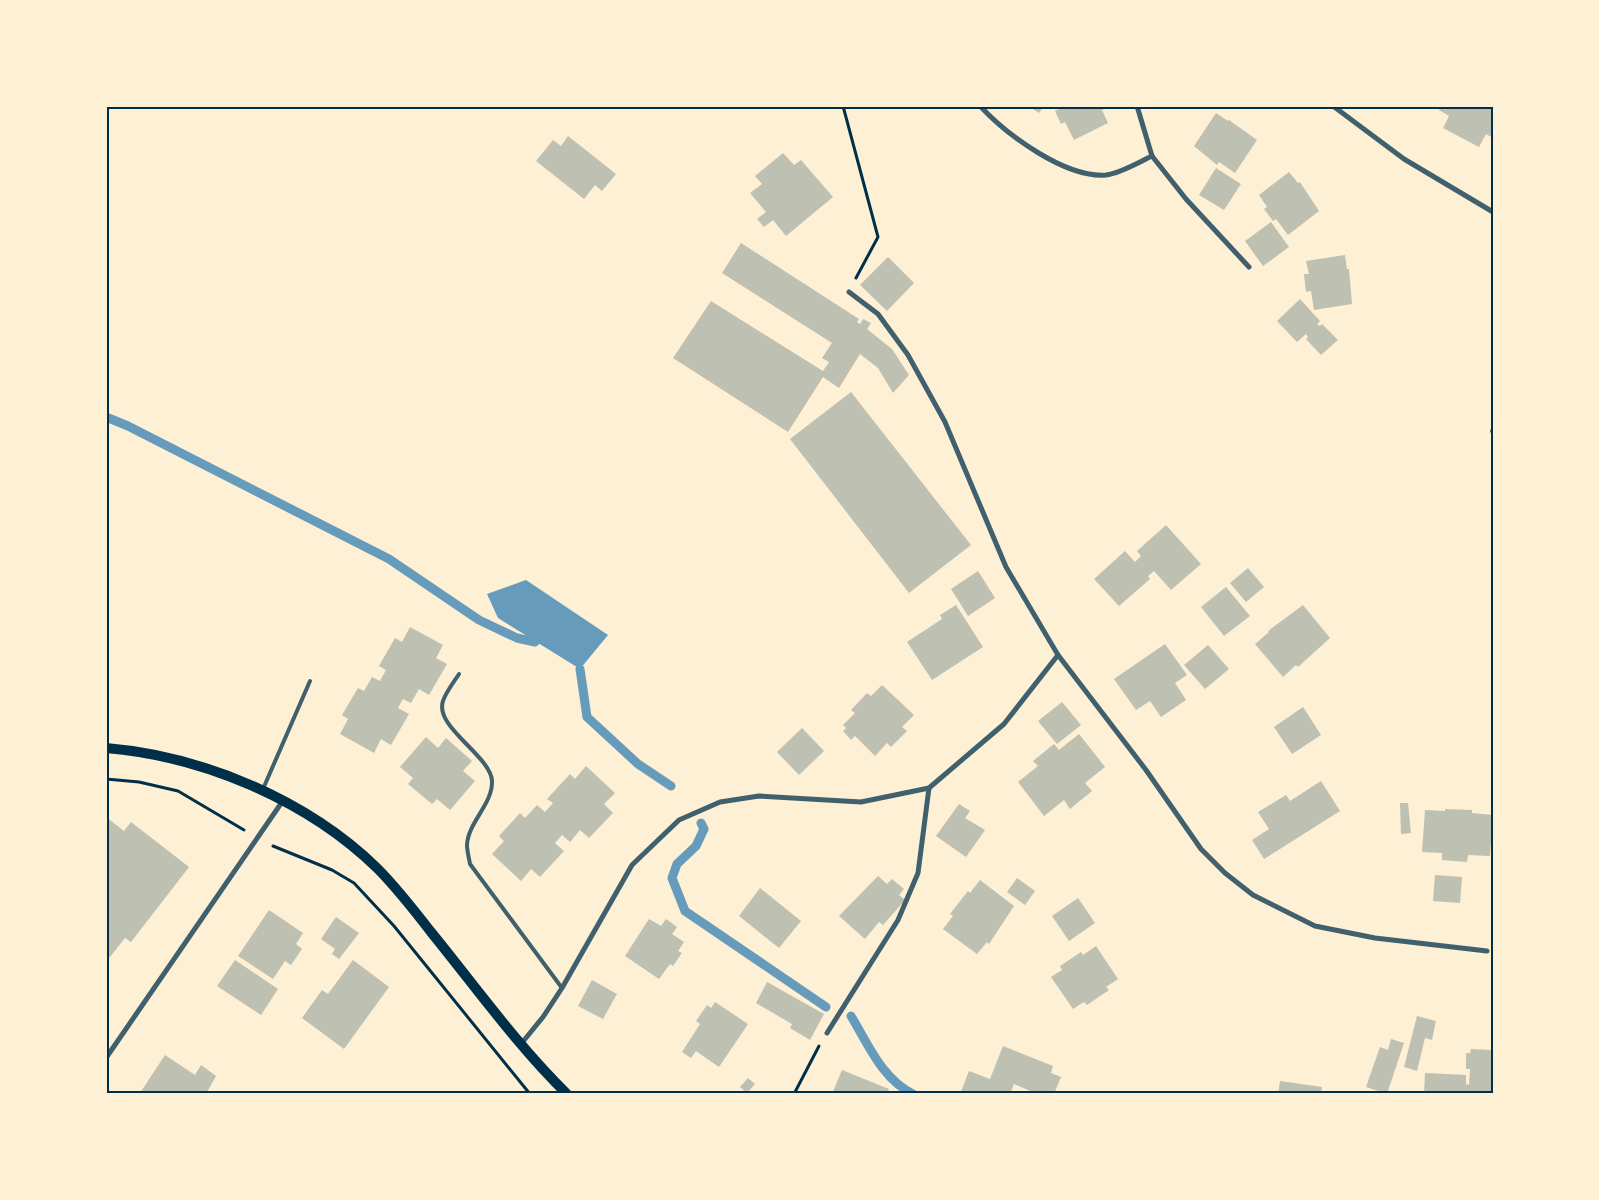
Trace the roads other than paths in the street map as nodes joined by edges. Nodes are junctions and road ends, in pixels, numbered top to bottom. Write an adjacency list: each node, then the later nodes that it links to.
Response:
1 (980, 106): 4 (street)
2 (1137, 106): 4 (street)
3 (1333, 106): 5 (street)
4 (1152, 156): 6 (street)
5 (1493, 212)
6 (1249, 267)
7 (849, 292): 8 (street)
8 (1058, 655): 12 (street); 15 (street)
9 (459, 674): 16 (lane)
10 (310, 682): 13 (lane)
11 (106, 748): 13 (main road)
12 (929, 788): 16 (street); 17 (street)
13 (262, 791): 14 (main road)
14 (282, 802): 18 (main road); 19 (street)
15 (1487, 950)
16 (562, 988): 18 (street)
17 (827, 1033)
18 (521, 1044): 20 (main road)
19 (106, 1058)
20 (567, 1094)

